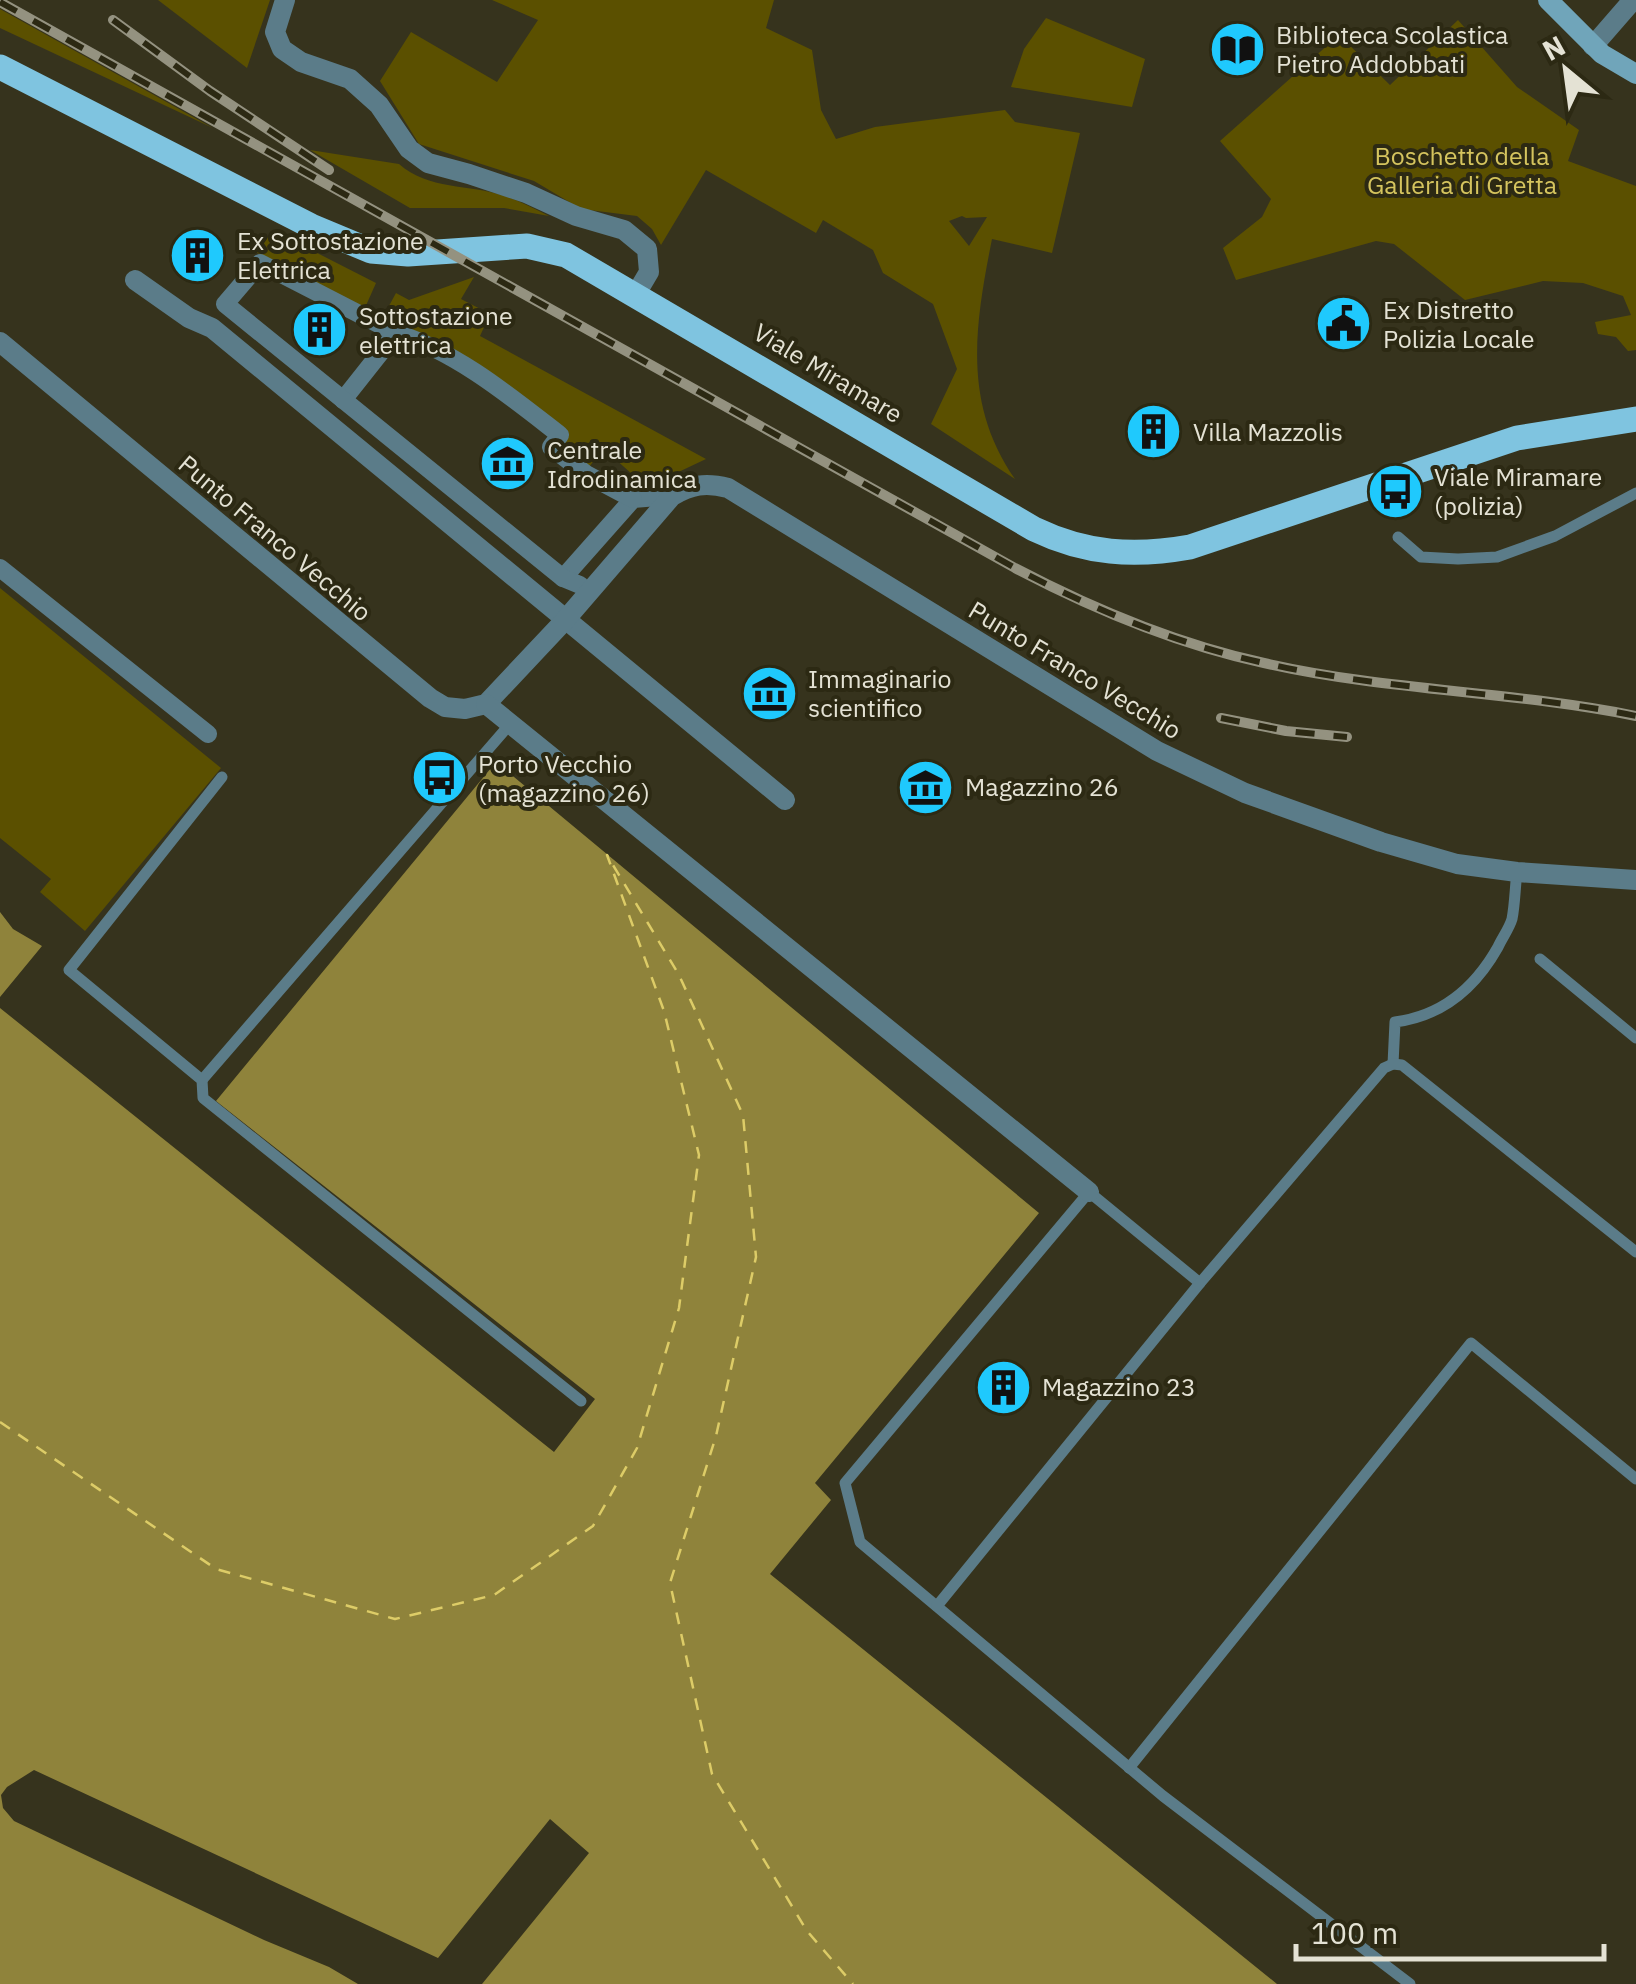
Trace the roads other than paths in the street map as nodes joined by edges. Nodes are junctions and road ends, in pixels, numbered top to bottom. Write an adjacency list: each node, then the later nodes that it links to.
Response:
1 (285, 0): 8 (street)
2 (1548, 0): 4 (main road)
3 (1634, 0): 4 (street)
4 (1592, 46): 6 (main road)
5 (3, 69): 8 (main road, Viale Miramare)
6 (1636, 74)
7 (135, 280): 18 (street)
8 (636, 294): 12 (main road, Viale Miramare)
9 (396, 334): 11 (street); 11 (street); 15 (street)
10 (0, 342): 19 (street, Punto Franco Vecchio)
11 (343, 400): 15 (street)
12 (1636, 419)
13 (1636, 493): 16 (lane)
14 (658, 498): 15 (street)
15 (633, 500)
16 (1398, 536)
17 (0, 568): 21 (street)
18 (566, 619): 19 (street, Punto Franco Vecchio); 23 (street); 24 (street, Punto Franco Vecchio)
19 (486, 704): 20 (street)
20 (510, 724): 29 (lane); 30 (street)
21 (208, 734)
22 (222, 778): 29 (lane)
23 (785, 800)
24 (1517, 872): 25 (street, Punto Franco Vecchio); 28 (lane)
25 (1636, 880)
26 (1540, 959): 27 (lane)
27 (1636, 1038)
28 (1392, 1064): 31 (lane); 32 (lane)
29 (202, 1080): 33 (lane)
30 (1089, 1192): 32 (lane); 35 (lane)
31 (1636, 1252)
32 (1200, 1282): 35 (lane)
33 (581, 1401)
34 (1636, 1479): 36 (lane)
35 (937, 1606): 36 (lane)
36 (1128, 1768): 37 (lane)
37 (1410, 1984)

